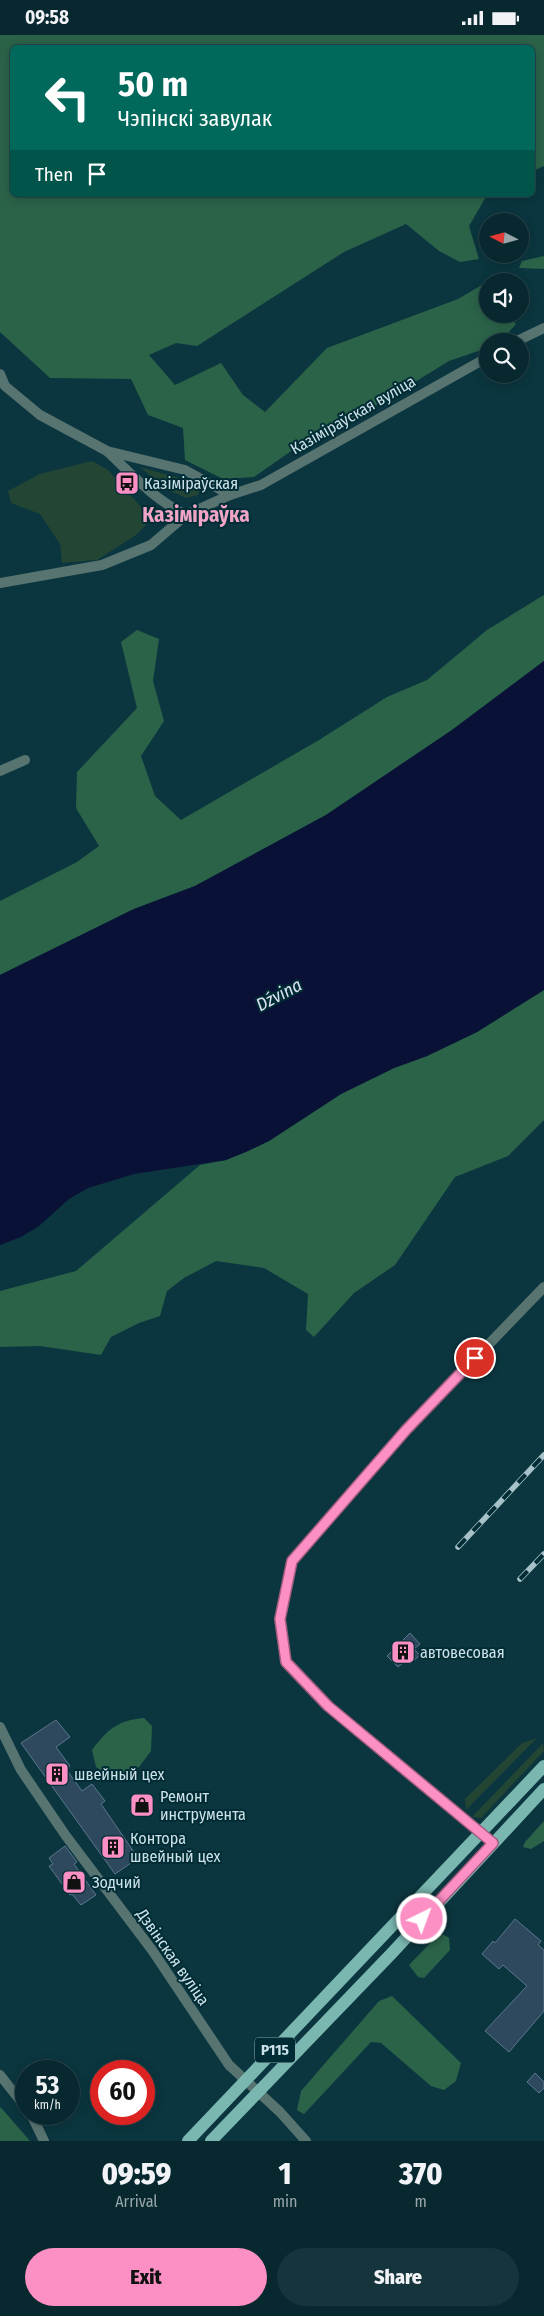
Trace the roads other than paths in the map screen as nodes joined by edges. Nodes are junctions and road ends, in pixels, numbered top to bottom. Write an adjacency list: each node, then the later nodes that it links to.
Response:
1 (544, 328): 2 (street)
2 (529, 335)
3 (479, 362): 6 (street, Казіміраўская вуліца)
4 (0, 375): 5 (street)
5 (107, 451): 6 (street); 7 (street)
6 (230, 495): 7 (street, Казіміраўская вуліца)
7 (186, 515): 8 (street, Казіміраўская вуліца)
8 (0, 583)
9 (24, 760): 10 (street)
10 (0, 771)
11 (544, 1287): 15 (street)
12 (0, 1727): 18 (street, Дзвінская вуліца)
13 (544, 1766): 15 (main road, Р115)
14 (544, 1789): 16 (main road, Р115)
15 (482, 1833): 16 (street); 18 (main road, Р115)
16 (493, 1843): 19 (main road, Р115)
17 (0, 2075): 20 (street)
18 (246, 2081): 19 (street, Дзвінская вуліца); 23 (main road, Р115)
19 (258, 2091): 24 (main road, Р115); 25 (street, Дзвінская вуліца)
20 (15, 2094)
21 (36, 2125): 22 (street)
22 (44, 2141)
23 (188, 2141)
24 (210, 2141)
25 (306, 2141)

